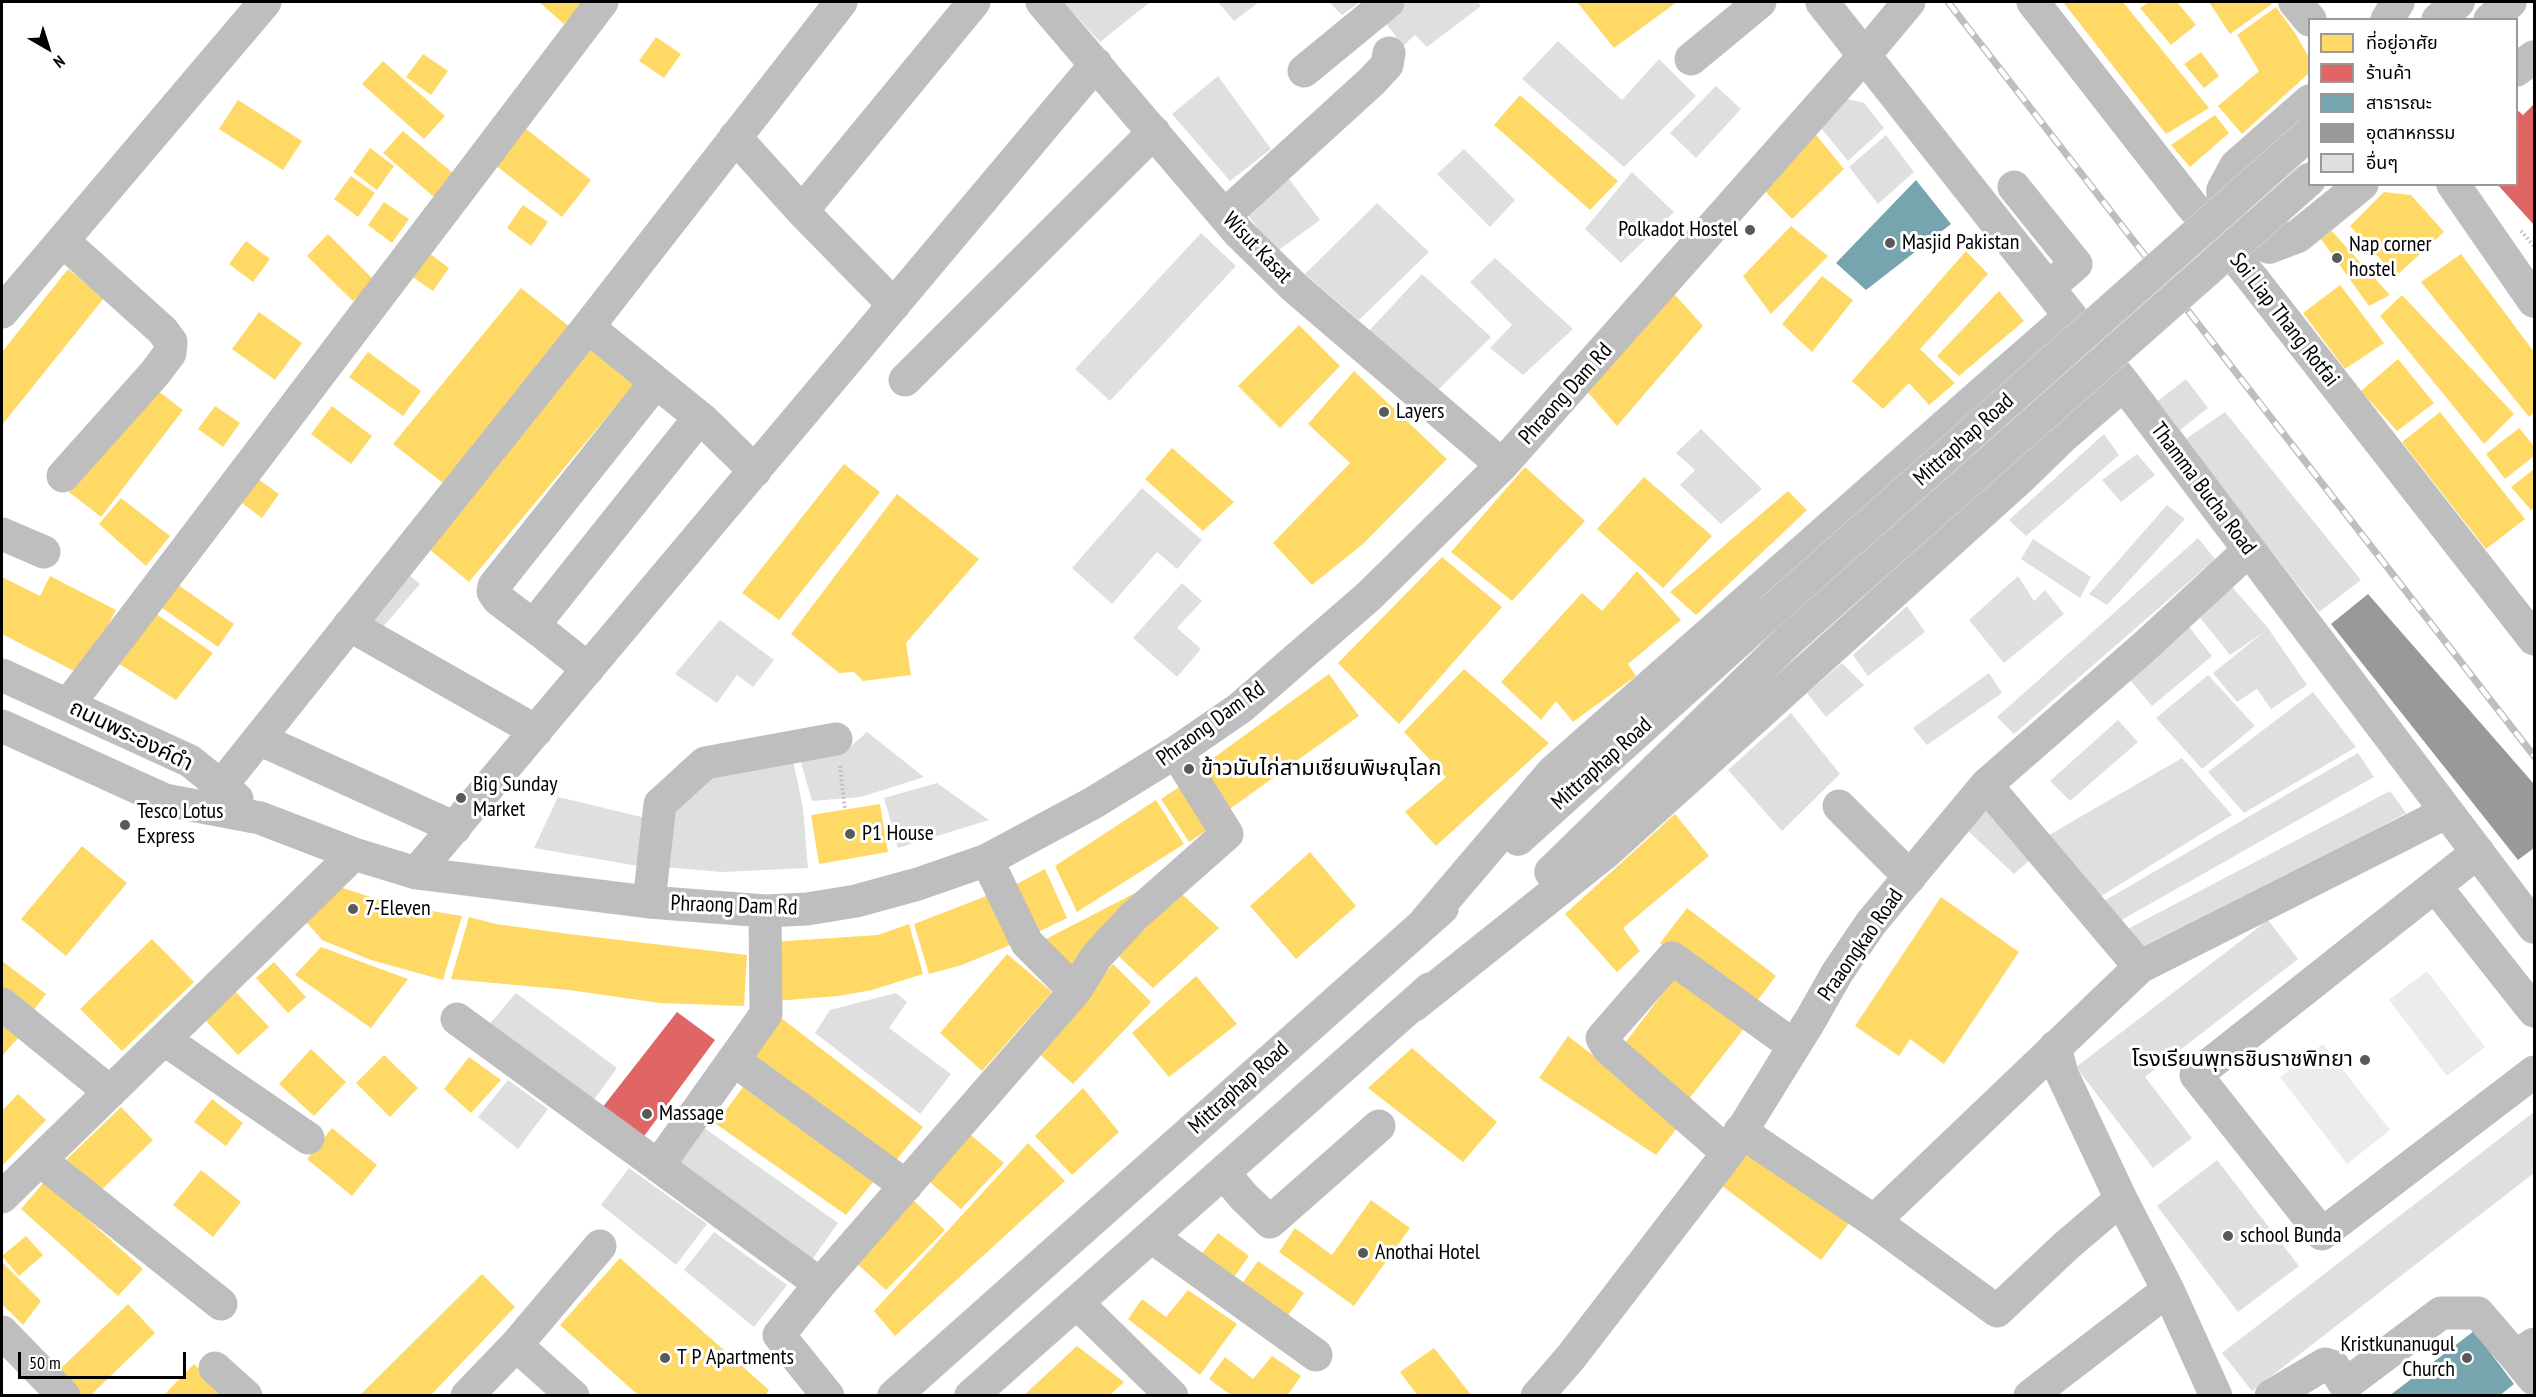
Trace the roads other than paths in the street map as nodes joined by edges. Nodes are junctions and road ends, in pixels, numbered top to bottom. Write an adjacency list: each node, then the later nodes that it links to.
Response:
1 (265, 2): 36 (street)
2 (602, 2): 60 (street)
3 (841, 2): 29 (street)
4 (974, 2): 34 (street)
5 (1042, 2): 23 (street, Wisut Kasat)
6 (1388, 2): 25 (street)
7 (1760, 2): 22 (street)
8 (1822, 2): 20 (street, Thamma Bucha Road)
9 (1909, 2): 20 (street, Phraong Dam Rd)
10 (2033, 2): 57 (street, Soi Liap Thang Rotfai)
11 (2295, 2): 15 (street)
12 (2398, 2): 16 (street)
13 (2458, 2): 17 (street)
14 (2510, 2): 18 (street)
15 (2308, 18)
16 (2388, 18)
17 (2440, 18)
18 (2492, 18)
19 (1389, 53): 35 (street)
20 (1864, 56): 37 (street, Thamma Bucha Road); 49 (street, Phraong Dam Rd)
21 (2535, 57): 24 (street)
22 (1691, 59)
23 (1096, 64): 27 (street, Wisut Kasat); 39 (street)
24 (2518, 69)
25 (1304, 71)
26 (2308, 103): 31 (street)
27 (1154, 132): 35 (street, Wisut Kasat); 44 (street)
28 (2308, 136): 80 (street, Mittraphap Road, bridge)
29 (735, 137): 34 (street); 42 (street)
30 (2308, 181): 85 (street, Mittraphap Road, bridge)
31 (2359, 186)
32 (2454, 186): 38 (street)
33 (2014, 187): 37 (street)
34 (802, 212): 39 (street)
35 (1225, 215): 49 (street, Wisut Kasat)
36 (63, 241): 40 (street); 51 (street)
37 (2048, 288): 41 (street, Thamma Bucha Road)
38 (2535, 301)
39 (894, 305): 50 (street)
40 (2, 312)
41 (2070, 316): 43 (street); 46 (street, Thamma Bucha Road)
42 (588, 327): 45 (street); 55 (street)
43 (2005, 373): 48 (street); 80 (street)
44 (905, 380)
45 (656, 382): 47 (street); 56 (street)
46 (2124, 384): 48 (street); 53 (street, Thamma Bucha Road)
47 (703, 420): 50 (street); 56 (street)
48 (2059, 440): 85 (street)
49 (1502, 465): 65 (street, Phraong Dam Rd)
50 (755, 471): 58 (street)
51 (63, 476)
52 (2, 534): 54 (street)
53 (2249, 550): 66 (street, Praaongkao Road); 69 (street, Thamma Bucha Road)
54 (44, 552)
55 (349, 625): 62 (street); 64 (street)
56 (543, 633): 58 (street)
57 (2535, 639)
58 (588, 669): 62 (street)
59 (2, 675): 60 (street, ถนนพระองค์ดำ)
60 (68, 705): 67 (street, ถนนพระองค์ดำ)
61 (2, 726): 70 (street, ถนนพระองค์ดำ)
62 (536, 731): 71 (street)
63 (836, 738): 78 (street)
64 (259, 739): 67 (street); 71 (street)
65 (1176, 752): 74 (street, Phraong Dam Rd); 83 (street)
66 (1986, 784): 76 (street, Praaongkao Road); 82 (street)
67 (221, 786): 70 (street, ถนนพระองค์ดำ)
68 (1839, 806): 76 (street)
69 (2447, 812): 72 (street, Thamma Bucha Road); 82 (street)
70 (261, 818): 73 (street, Phraong Dam Rd)
71 (455, 828): 75 (street)
72 (2478, 852): 77 (street); 81 (street, Thamma Bucha Road)
73 (354, 854): 75 (street, Phraong Dam Rd); 88 (street)
74 (987, 860): 79 (street, Phraong Dam Rd); 83 (street)
75 (416, 873): 78 (street, Phraong Dam Rd)
76 (1910, 877): 89 (street, Praaongkao Road)
77 (2435, 886): 86 (street); 92 (street)
78 (649, 902): 79 (street, Phraong Dam Rd)
79 (765, 911): 91 (street)
80 (1426, 921): 121 (street, Mittraphap Road)
81 (2535, 927)
82 (2140, 967): 90 (street)
83 (1075, 991): 100 (street)
84 (2, 1004): 93 (street)
85 (1414, 1005): 99 (street, Mittraphap Road)
86 (2535, 1011)
87 (457, 1019): 98 (street)
88 (165, 1040): 93 (street); 95 (street)
89 (1794, 1046): 96 (street, Praaongkao Road); 96 (street)
90 (2055, 1047): 102 (street); 103 (street)
91 (735, 1061): 98 (street); 100 (street)
92 (2535, 1072)
93 (110, 1092): 97 (street)
94 (1379, 1126): 99 (street)
95 (308, 1138)
96 (1734, 1142): 103 (street); 124 (street, Praaongkao Road)
97 (40, 1160): 101 (street); 109 (street)
98 (658, 1166): 106 (street)
99 (1224, 1173): 104 (street, Mittraphap Road)
100 (906, 1185): 106 (street)
101 (2, 1197)
102 (2121, 1199): 103 (street); 107 (street)
103 (1874, 1221)
104 (1152, 1237): 108 (street, Mittraphap Road); 112 (street)
105 (600, 1246): 111 (street)
106 (820, 1284): 120 (street)
107 (2168, 1290): 125 (street); 126 (street)
108 (1077, 1303): 122 (street, Mittraphap Road); 123 (street)
109 (221, 1304)
110 (2, 1332): 116 (street)
111 (516, 1345): 118 (street); 119 (street)
112 (1316, 1355)
113 (2528, 1360): 115 (street)
114 (215, 1368): 117 (street)
115 (2350, 1390): 127 (street)
116 (64, 1395)
117 (246, 1395)
118 (466, 1395)
119 (573, 1395)
120 (828, 1395)
121 (894, 1395)
122 (971, 1395)
123 (1170, 1395)
124 (1537, 1395)
125 (2030, 1395)
126 (2216, 1395)
127 (2271, 1395)

